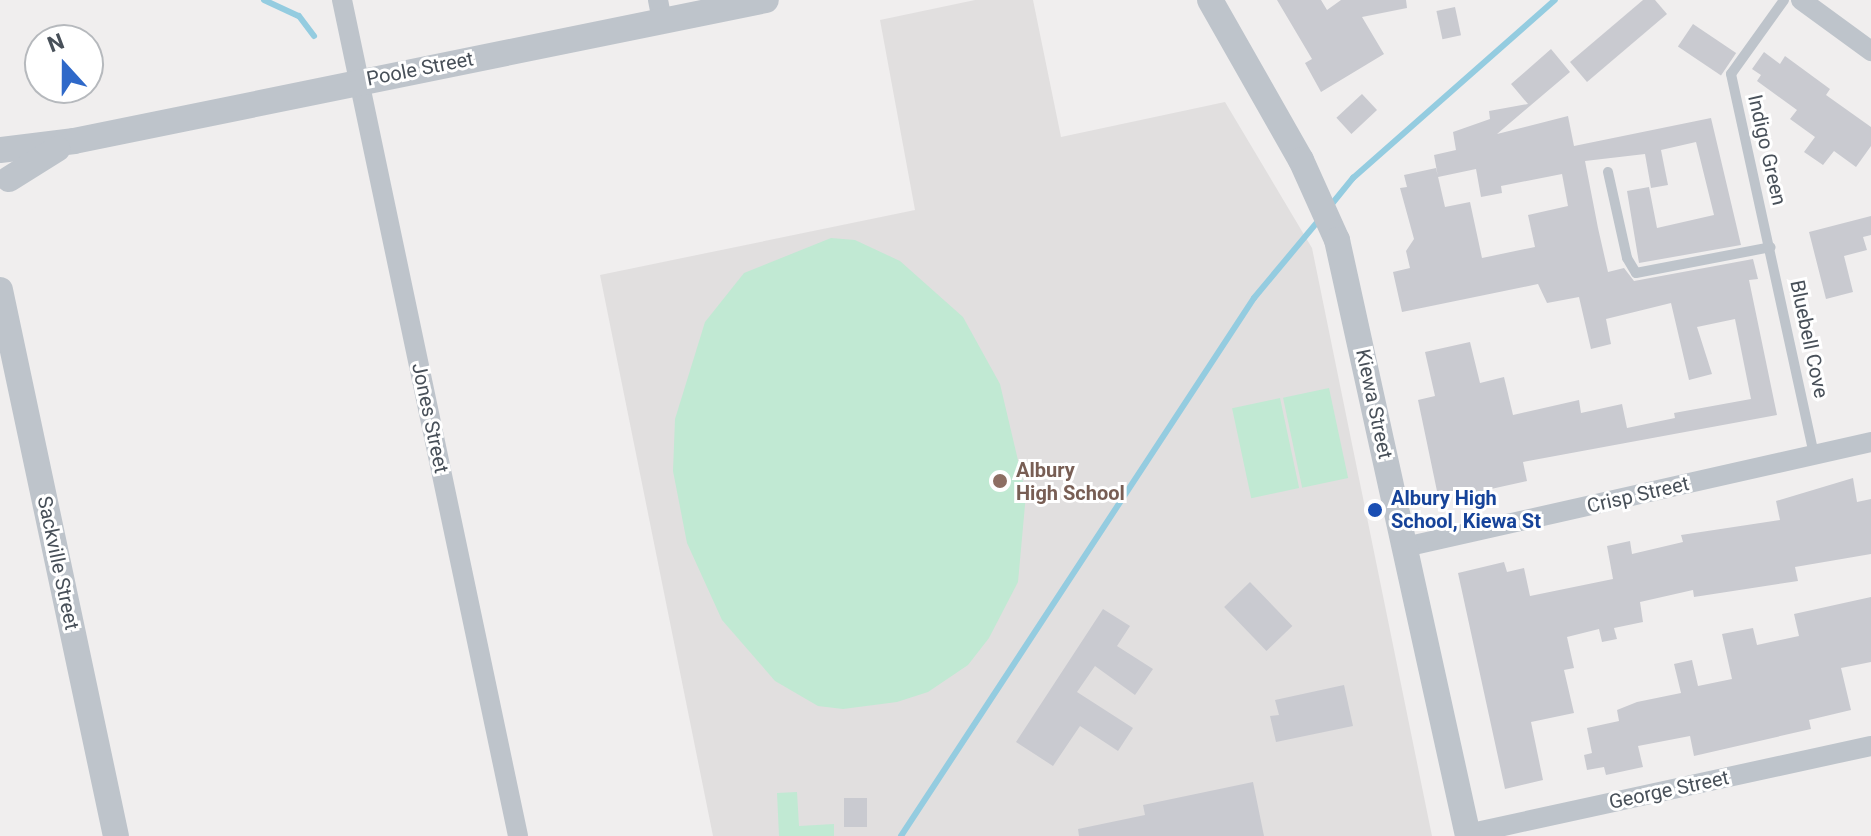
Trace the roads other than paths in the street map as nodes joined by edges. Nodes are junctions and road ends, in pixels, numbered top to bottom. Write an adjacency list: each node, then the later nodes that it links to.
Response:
1 (342, 0): 10 (street, Jones Street)
2 (766, 0): 7 (street, Poole Street)
3 (1210, 0): 8 (street, Kiewa Street)
4 (1226, 0): 8 (street, Kiewa Street)
5 (1784, 0): 15 (lane, Indigo Green)
6 (1801, 0): 9 (street)
7 (660, 11): 10 (street, Poole Street)
8 (1235, 38): 20 (street, Kiewa Street)
9 (1871, 51)
10 (358, 82): 11 (street, Poole Street); 24 (street, Jones Street)
11 (74, 141): 12 (street, Poole Street); 14 (street, Poole Street)
12 (0, 151): 14 (street)
13 (1608, 172): 16 (lane)
14 (4, 189)
15 (1768, 229): 16 (lane, Bluebell Cove)
16 (1771, 247): 19 (lane, Bluebell Cove)
17 (0, 290): 23 (street, Sackville Street)
18 (1871, 442): 19 (street, Crisp Street)
19 (1814, 455): 20 (street, Crisp Street)
20 (1405, 547): 22 (street, Kiewa Street)
21 (1871, 746): 22 (street, George Street)
22 (1468, 835)
23 (116, 836)
24 (518, 836)

